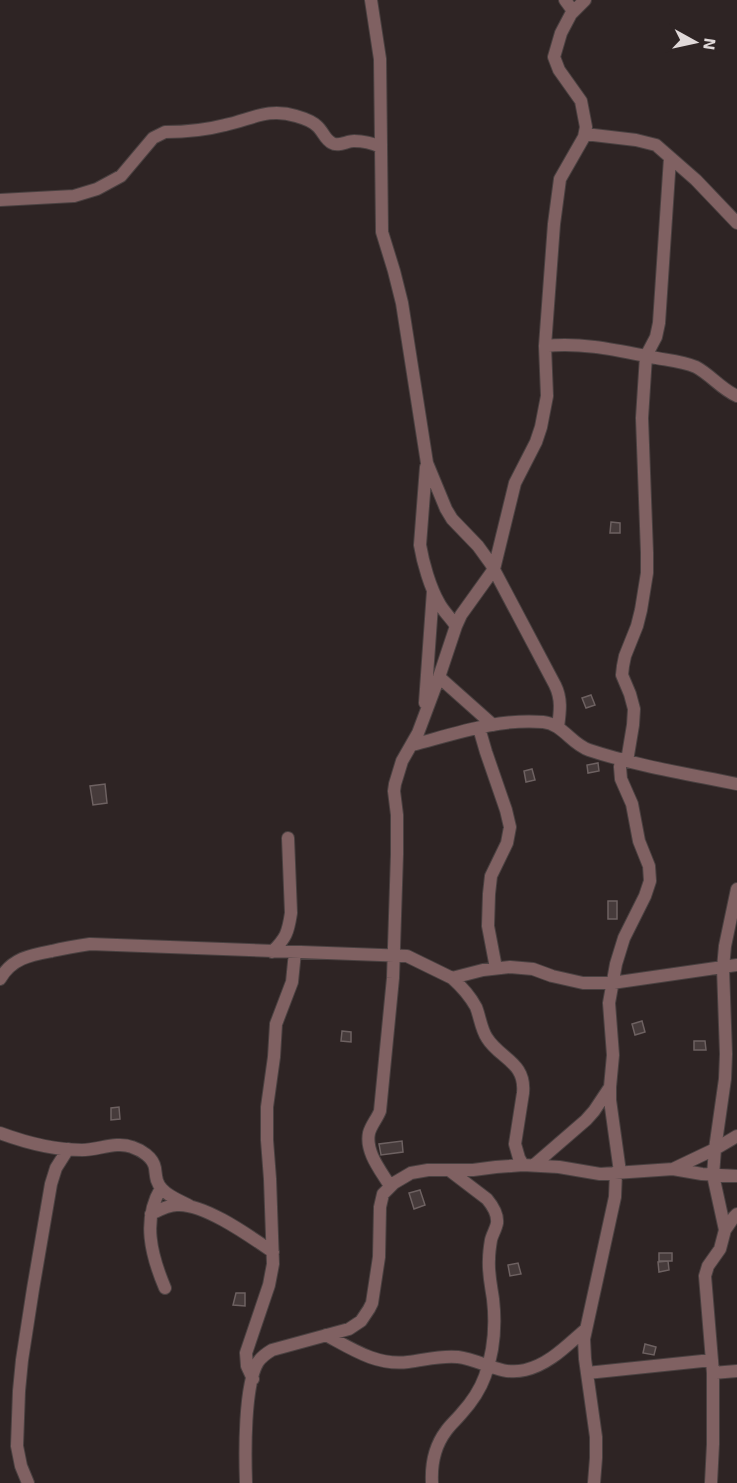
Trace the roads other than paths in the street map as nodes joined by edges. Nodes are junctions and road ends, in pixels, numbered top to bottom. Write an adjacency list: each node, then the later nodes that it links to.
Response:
1 (565, 0): 4 (street)
2 (585, 0): 4 (street)
3 (374, 2): 6 (street)
4 (573, 11): 5 (street)
5 (585, 134): 7 (street); 10 (street)
6 (381, 147): 8 (street); 13 (street)
7 (670, 158): 9 (street); 11 (street)
8 (0, 200)
9 (737, 223)
10 (545, 346): 11 (street); 14 (street)
11 (646, 356): 12 (street); 23 (street)
12 (737, 396)
13 (426, 463): 14 (street); 15 (street)
14 (494, 569): 16 (street); 20 (street)
15 (433, 590): 16 (street); 18 (street)
16 (456, 626): 17 (street)
17 (439, 677): 18 (street); 19 (street)
18 (424, 717): 22 (street)
19 (493, 725): 20 (street); 21 (street)
20 (558, 727): 23 (street)
21 (479, 728): 22 (street); 31 (street)
22 (412, 745): 29 (street)
23 (624, 760): 24 (street); 35 (street)
24 (737, 784)
25 (288, 838): 27 (street)
26 (737, 889): 32 (street)
27 (272, 952): 28 (street); 34 (street)
28 (295, 952): 29 (street); 53 (street)
29 (393, 956): 33 (street); 47 (street)
30 (737, 965): 32 (street)
31 (496, 968): 33 (street); 35 (street)
32 (723, 968): 35 (street); 40 (street)
33 (452, 978): 41 (street)
34 (0, 979)
35 (612, 983): 36 (street)
36 (610, 1088): 41 (street); 44 (street)
37 (0, 1133): 39 (street)
38 (737, 1136): 40 (street)
39 (68, 1149): 48 (street); 62 (street)
40 (715, 1149): 42 (street); 45 (street)
41 (529, 1165): 43 (street); 44 (street)
42 (672, 1169): 44 (street); 45 (street)
43 (449, 1170): 47 (street); 57 (street)
44 (618, 1172): 55 (street)
45 (713, 1174): 46 (street); 52 (street)
46 (737, 1176)
47 (390, 1186): 56 (street)
48 (160, 1188): 49 (street); 50 (street)
49 (190, 1206): 50 (street); 53 (street)
50 (151, 1214): 54 (street)
51 (737, 1214): 52 (street)
52 (725, 1230): 58 (street)
53 (273, 1252): 61 (street)
54 (165, 1288)
55 (586, 1329): 57 (street); 60 (street)
56 (326, 1335): 57 (street); 61 (street)
57 (488, 1366): 64 (street)
58 (712, 1366): 59 (street); 60 (street); 66 (street)
59 (737, 1371)
60 (587, 1373): 65 (street)
61 (253, 1379): 63 (street)
62 (28, 1483)
63 (246, 1483)
64 (432, 1483)
65 (594, 1483)
66 (711, 1483)

